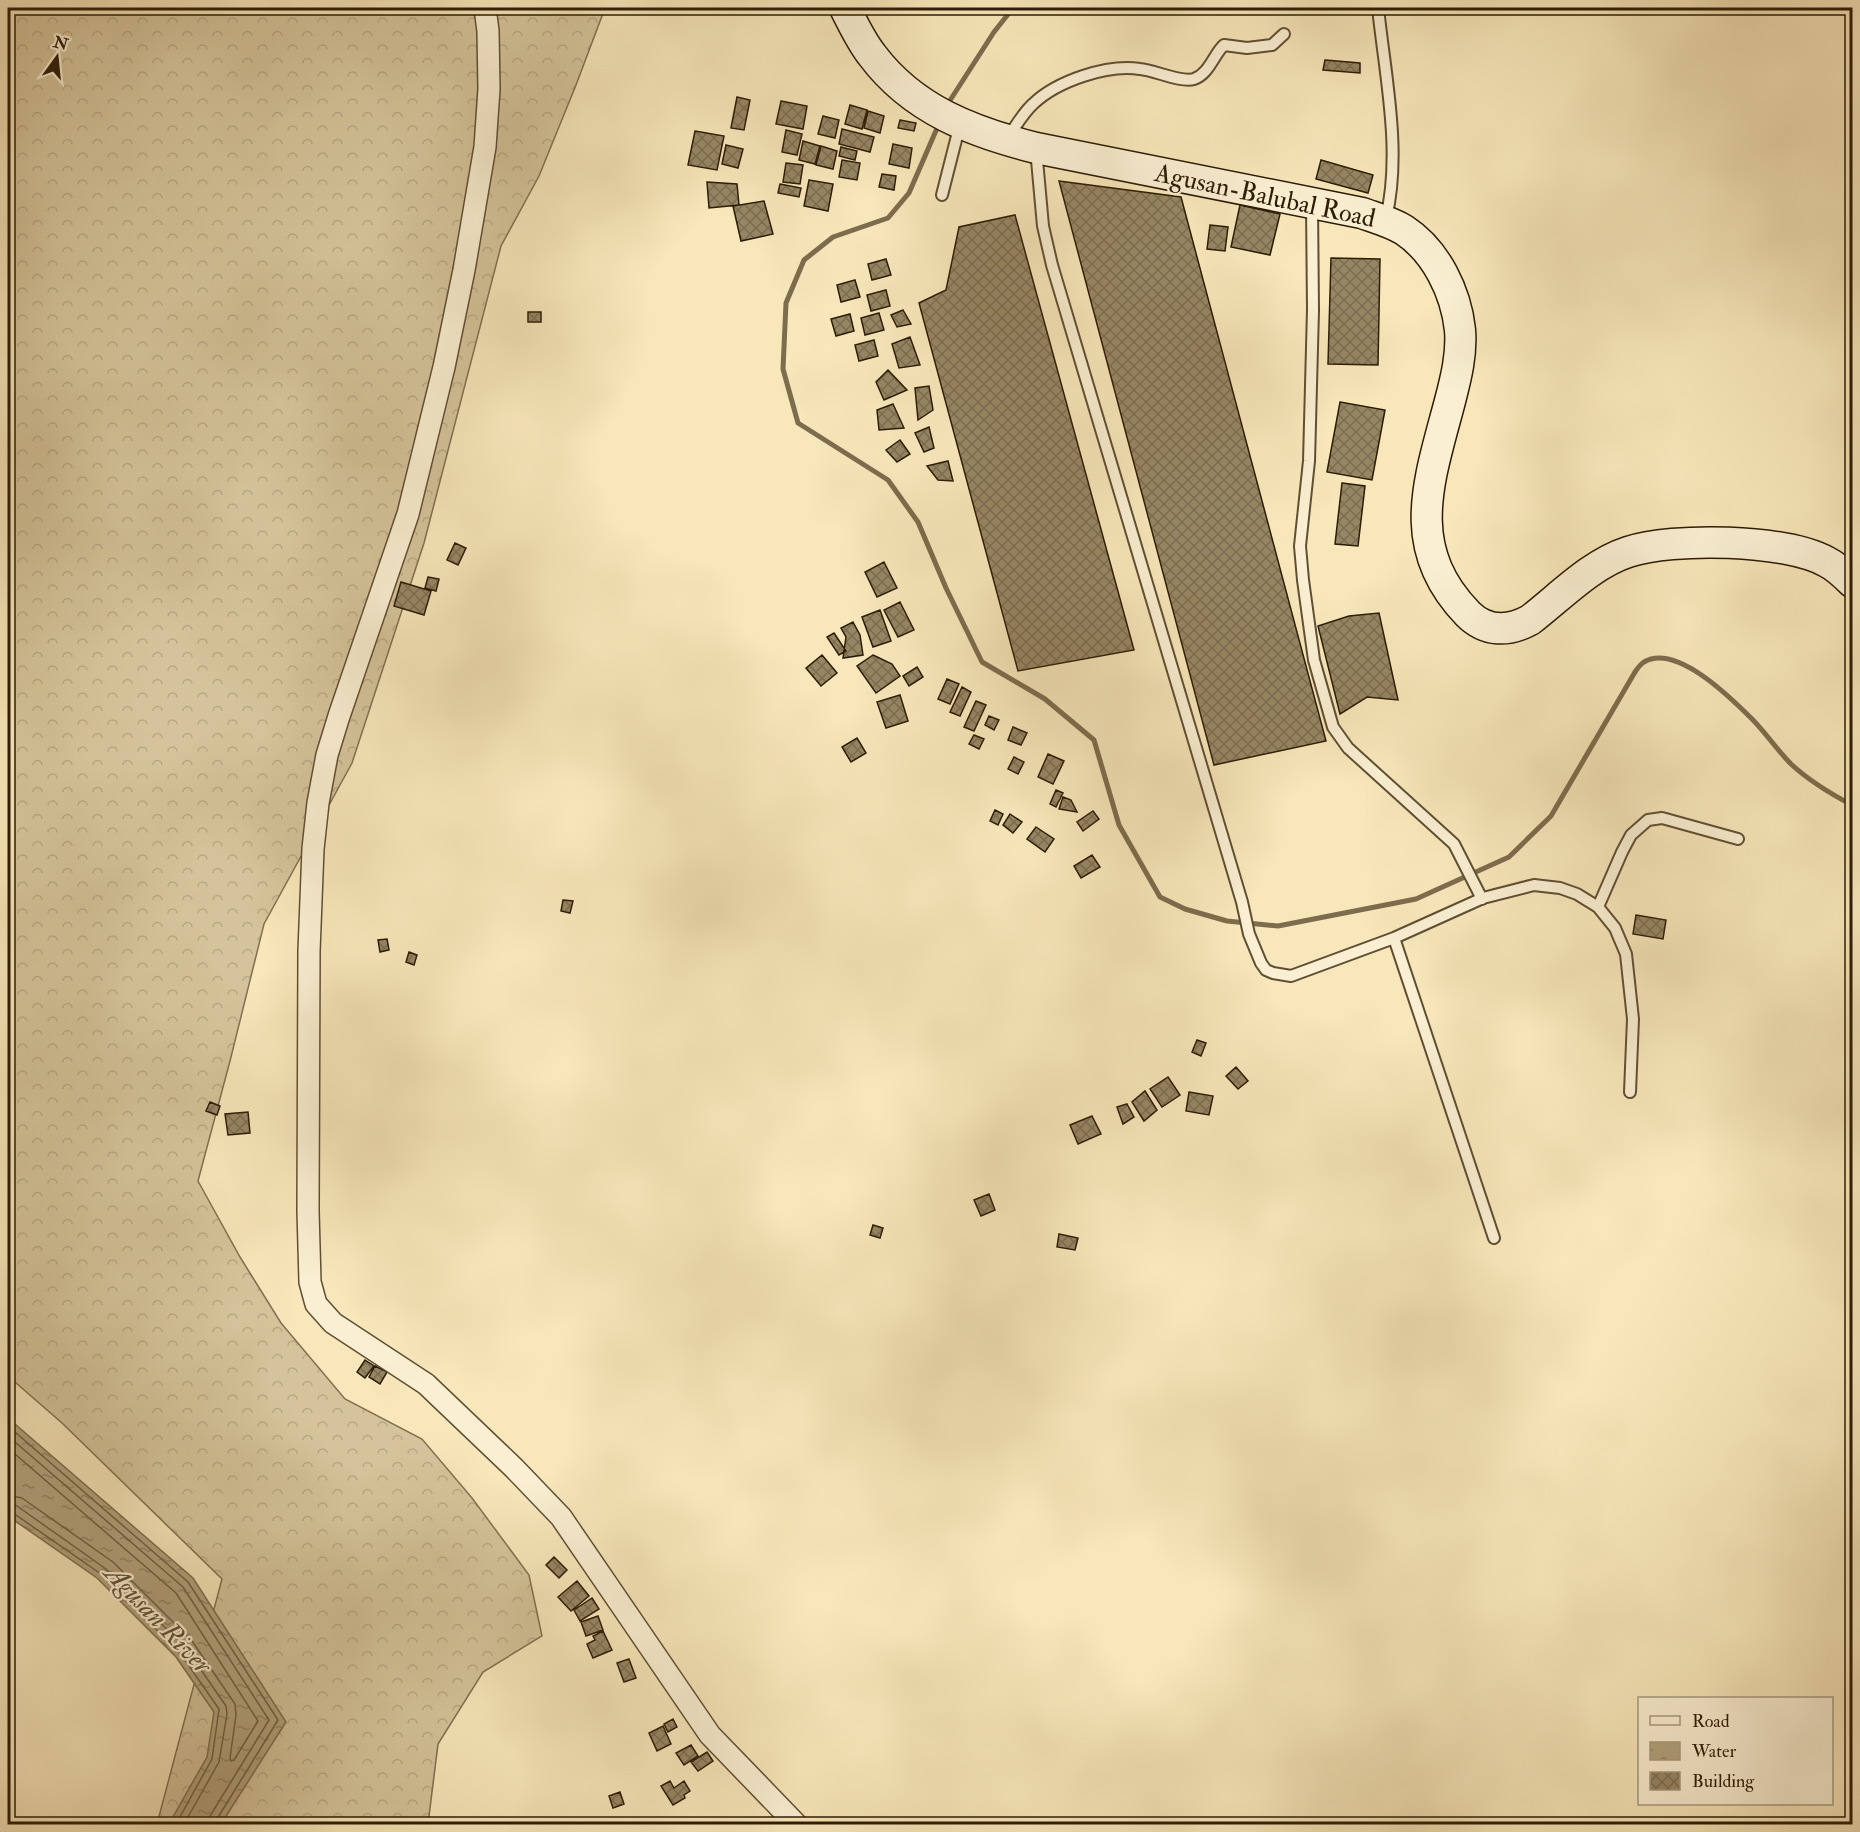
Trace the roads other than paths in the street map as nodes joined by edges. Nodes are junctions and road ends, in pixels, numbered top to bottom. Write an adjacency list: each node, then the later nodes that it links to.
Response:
1 (485, 8): 18 (street)
2 (845, 8): 5 (main road, Agusan-Balubal Road)
3 (1378, 8): 10 (lane)
4 (1284, 34): 6 (lane)
5 (960, 124): 6 (main road, Agusan-Balubal Road); 8 (lane)
6 (1005, 140): 7 (main road, Agusan-Balubal Road)
7 (1036, 148): 9 (main road, Agusan-Balubal Road); 15 (lane)
8 (942, 195)
9 (1312, 202): 10 (main road, Agusan-Balubal Road); 13 (lane)
10 (1386, 221): 11 (main road, Agusan-Balubal Road)
11 (1852, 582)
12 (1738, 839): 14 (lane)
13 (1482, 899): 14 (lane); 15 (lane)
14 (1598, 907): 16 (lane)
15 (1394, 938): 17 (lane)
16 (1630, 1092)
17 (1494, 1238)
18 (796, 1824)

